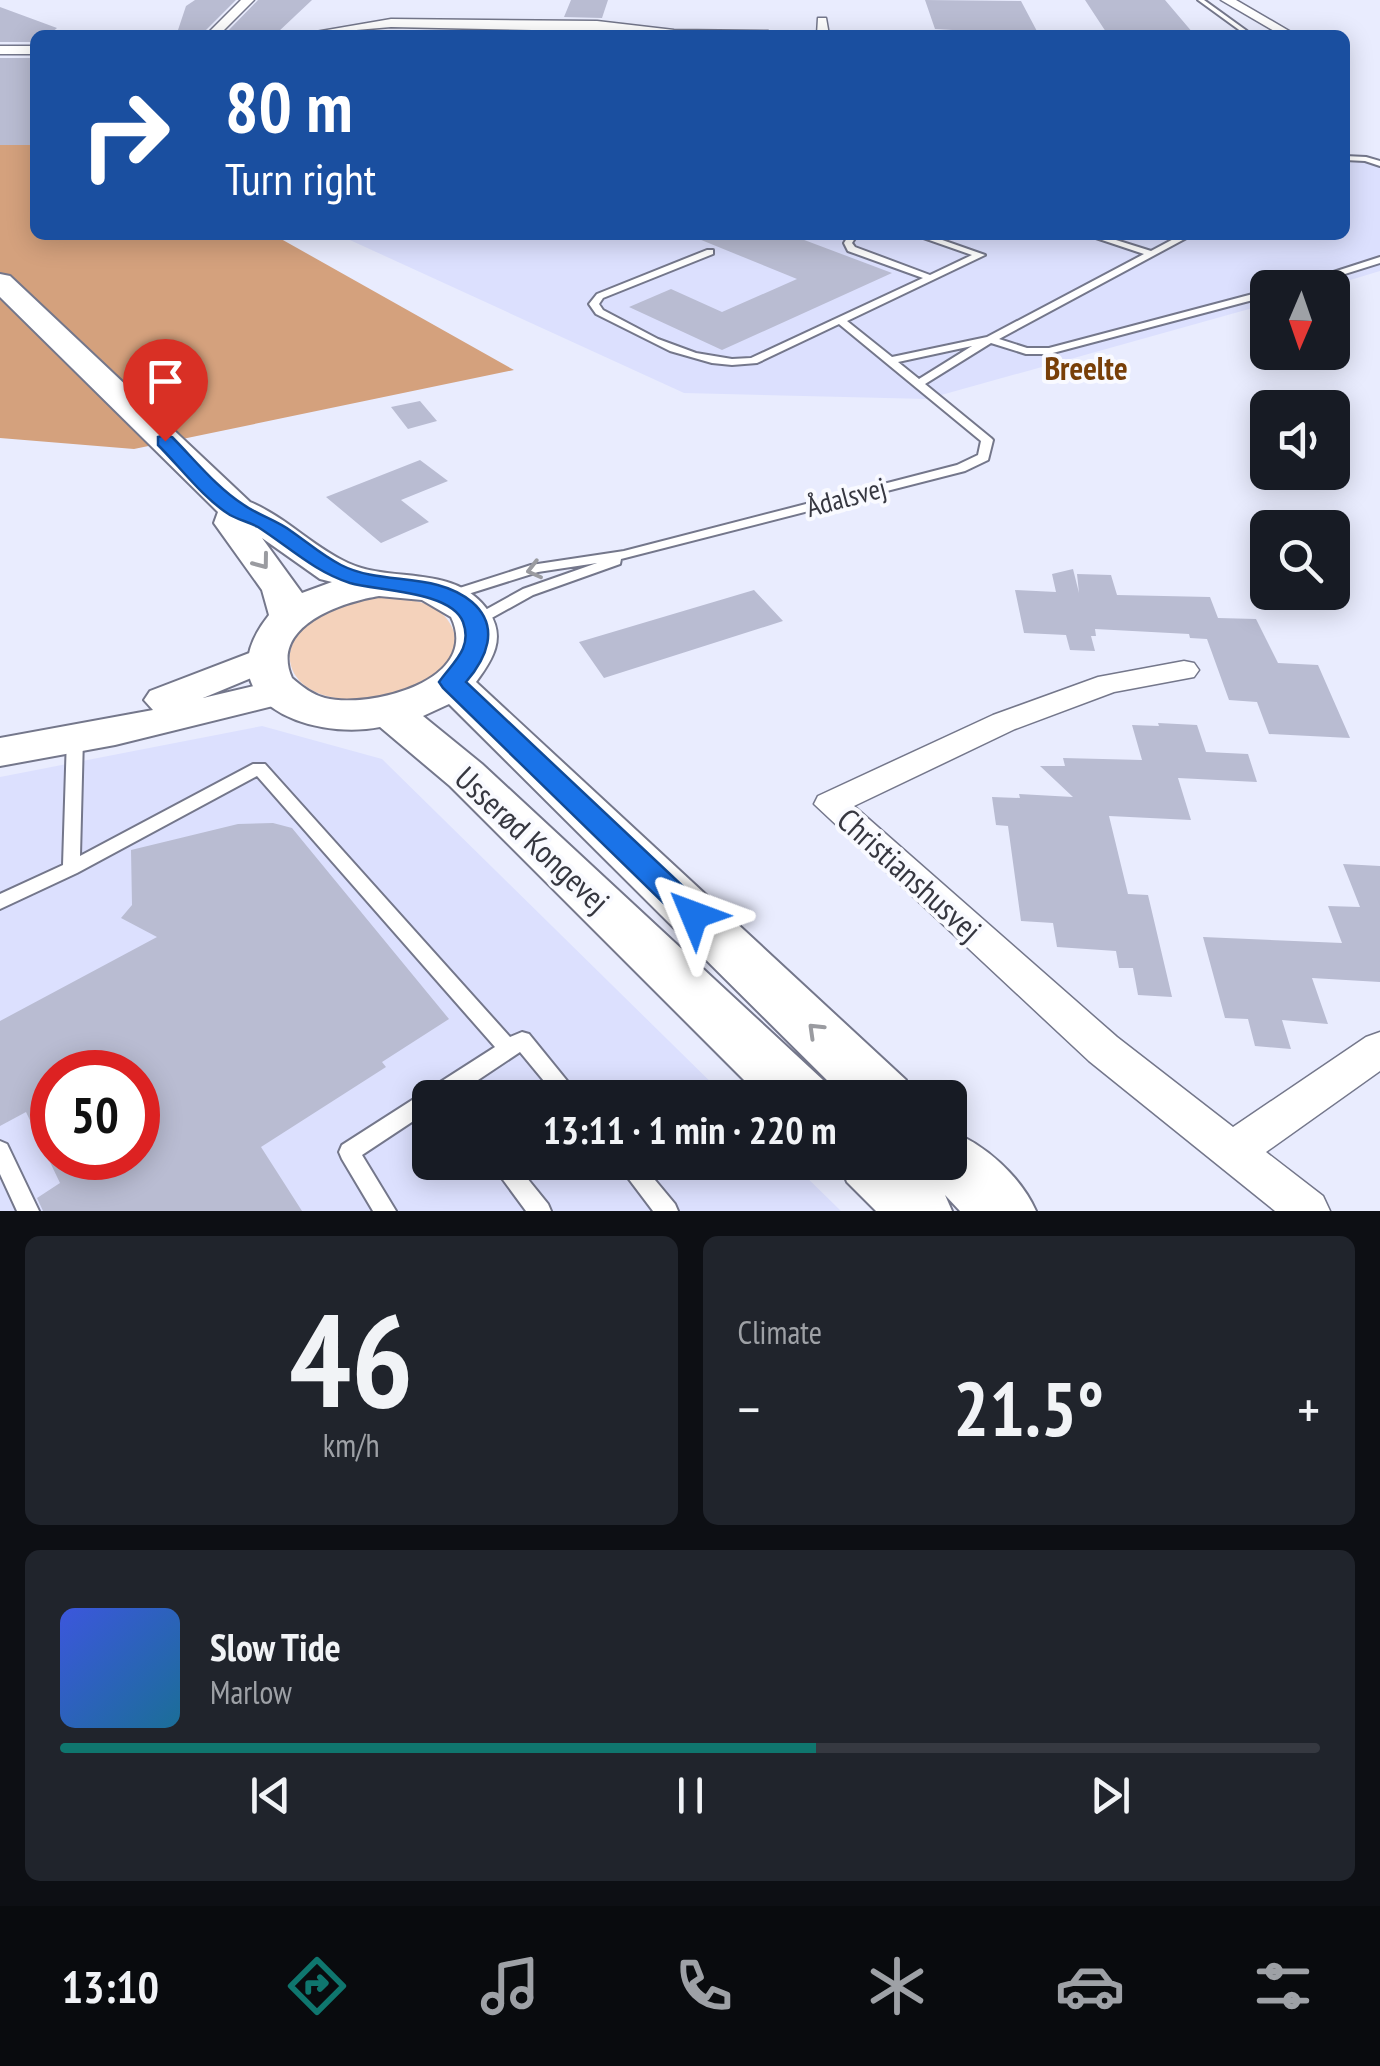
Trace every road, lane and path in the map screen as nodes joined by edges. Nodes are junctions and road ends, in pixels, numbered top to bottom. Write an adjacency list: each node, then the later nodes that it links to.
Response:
1 (248, 0): 7 (street)
2 (1201, 0): 11 (lane)
3 (1227, 0): 12 (street)
4 (406, 6): 6 (street)
5 (730, 19): 10 (street)
6 (391, 23): 8 (street); 9 (street)
7 (217, 30)
8 (340, 30)
9 (677, 30)
10 (729, 30)
11 (1243, 30)
12 (1281, 30)
13 (0, 38): 14 (street)
14 (30, 38)
15 (0, 50): 16 (street)
16 (30, 50)
17 (1350, 158): 18 (lane)
18 (1380, 164)
19 (850, 240): 27 (lane)
20 (934, 240): 27 (lane)
21 (1107, 240): 24 (lane)
22 (1179, 240): 24 (lane)
23 (710, 252): 30 (lane)
24 (1152, 254): 31 (lane)
25 (1380, 260): 26 (lane)
26 (1347, 270)
27 (930, 278): 30 (lane)
28 (0, 282): 34 (main road)
29 (1250, 298): 31 (lane)
30 (840, 320): 32 (lane)
31 (990, 339): 32 (lane); 33 (lane)
32 (892, 360): 33 (lane)
33 (920, 383): 35 (lane, Ådalsvej)
34 (237, 510): 36 (main road); 38 (main road, one-way to 38)
35 (624, 556): 37 (lane, Ådalsvej); 37 (lane, Ådalsvej, one-way to 37)
36 (380, 584): 37 (main road); 38 (main road)
37 (461, 609): 41 (main road)
38 (290, 617): 40 (main road)
39 (1184, 670): 54 (street, Christianshusvej)
40 (273, 675): 42 (main road); 43 (street)
41 (452, 682): 42 (main road); 52 (main road, Usserød Kongevej, one-way to 41)
42 (388, 711): 51 (main road, Usserød Kongevej)
43 (75, 736): 44 (street); 45 (lane)
44 (0, 752)
45 (71, 868): 46 (lane); 47 (lane)
46 (0, 902)
47 (508, 1048): 49 (lane); 50 (lane)
48 (1380, 1049): 54 (street)
49 (461, 1080)
50 (555, 1080)
51 (783, 1080)
52 (866, 1080)
53 (412, 1112): 61 (lane)
54 (1233, 1151): 66 (street, Christianshusvej)
55 (0, 1152): 60 (lane)
56 (967, 1175): 65 (main road)
57 (515, 1180): 62 (lane)
58 (641, 1180): 63 (lane)
59 (888, 1180): 64 (main road)
60 (28, 1211)
61 (385, 1211)
62 (540, 1211)
63 (666, 1211)
64 (920, 1211)
65 (1004, 1211)
66 (1308, 1211)

